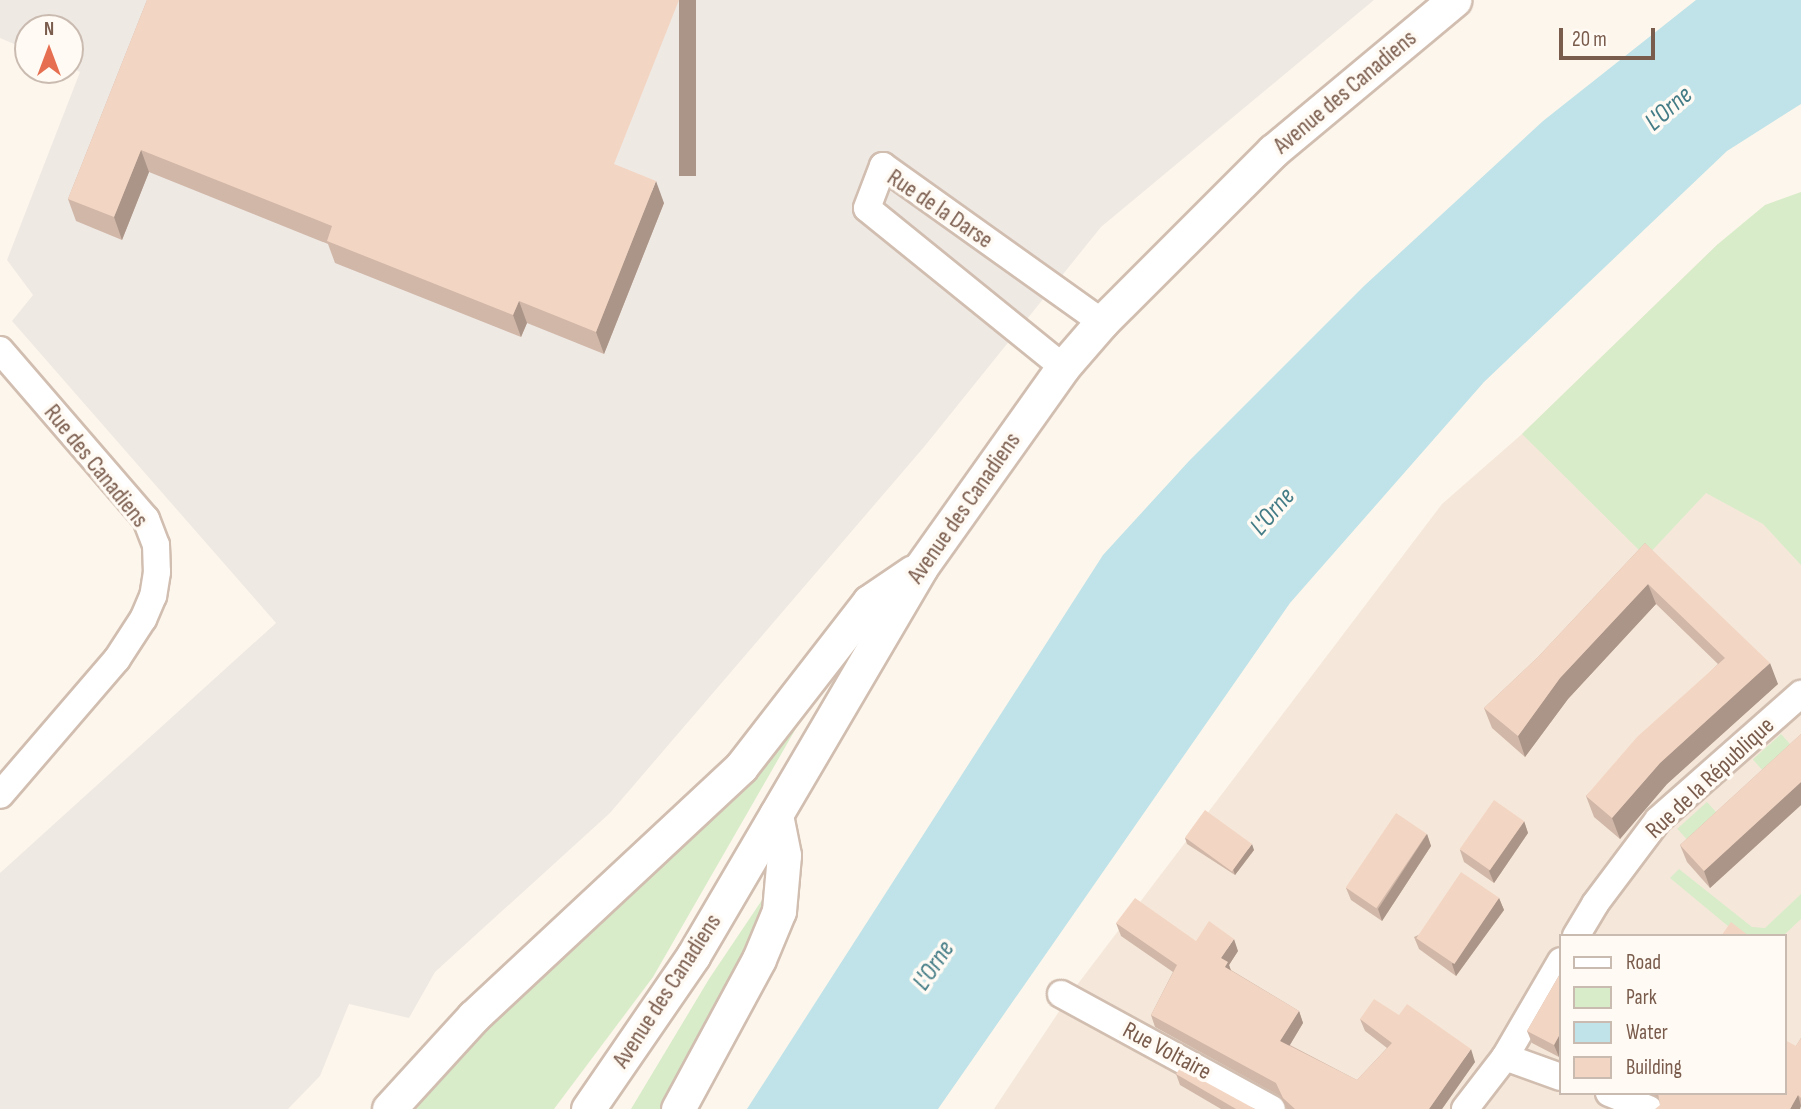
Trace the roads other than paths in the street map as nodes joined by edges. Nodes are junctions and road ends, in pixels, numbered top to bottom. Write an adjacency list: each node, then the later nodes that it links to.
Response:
1 (1454, 0): 2 (street, Avenue des Canadiens)
2 (1102, 322): 4 (street, Avenue des Canadiens); 4 (street, Rue de la Darse)
3 (0, 349): 7 (street, Rue des Canadiens)
4 (1063, 367): 5 (street, Avenue des Canadiens)
5 (920, 567): 8 (street, Avenue des Canadiens); 15 (street)
6 (1801, 694): 9 (street, Rue de la République)
7 (0, 795)
8 (776, 815): 16 (street, Avenue des Canadiens); 17 (street)
9 (1577, 934)
10 (1560, 963): 12 (street)
11 (1061, 994): 18 (street, Rue Voltaire)
12 (1504, 1057): 13 (street); 19 (street)
13 (1560, 1077)
14 (1614, 1095): 20 (street)
15 (388, 1109)
16 (588, 1109)
17 (678, 1109)
18 (1272, 1109)
19 (1465, 1109)
20 (1649, 1109)

